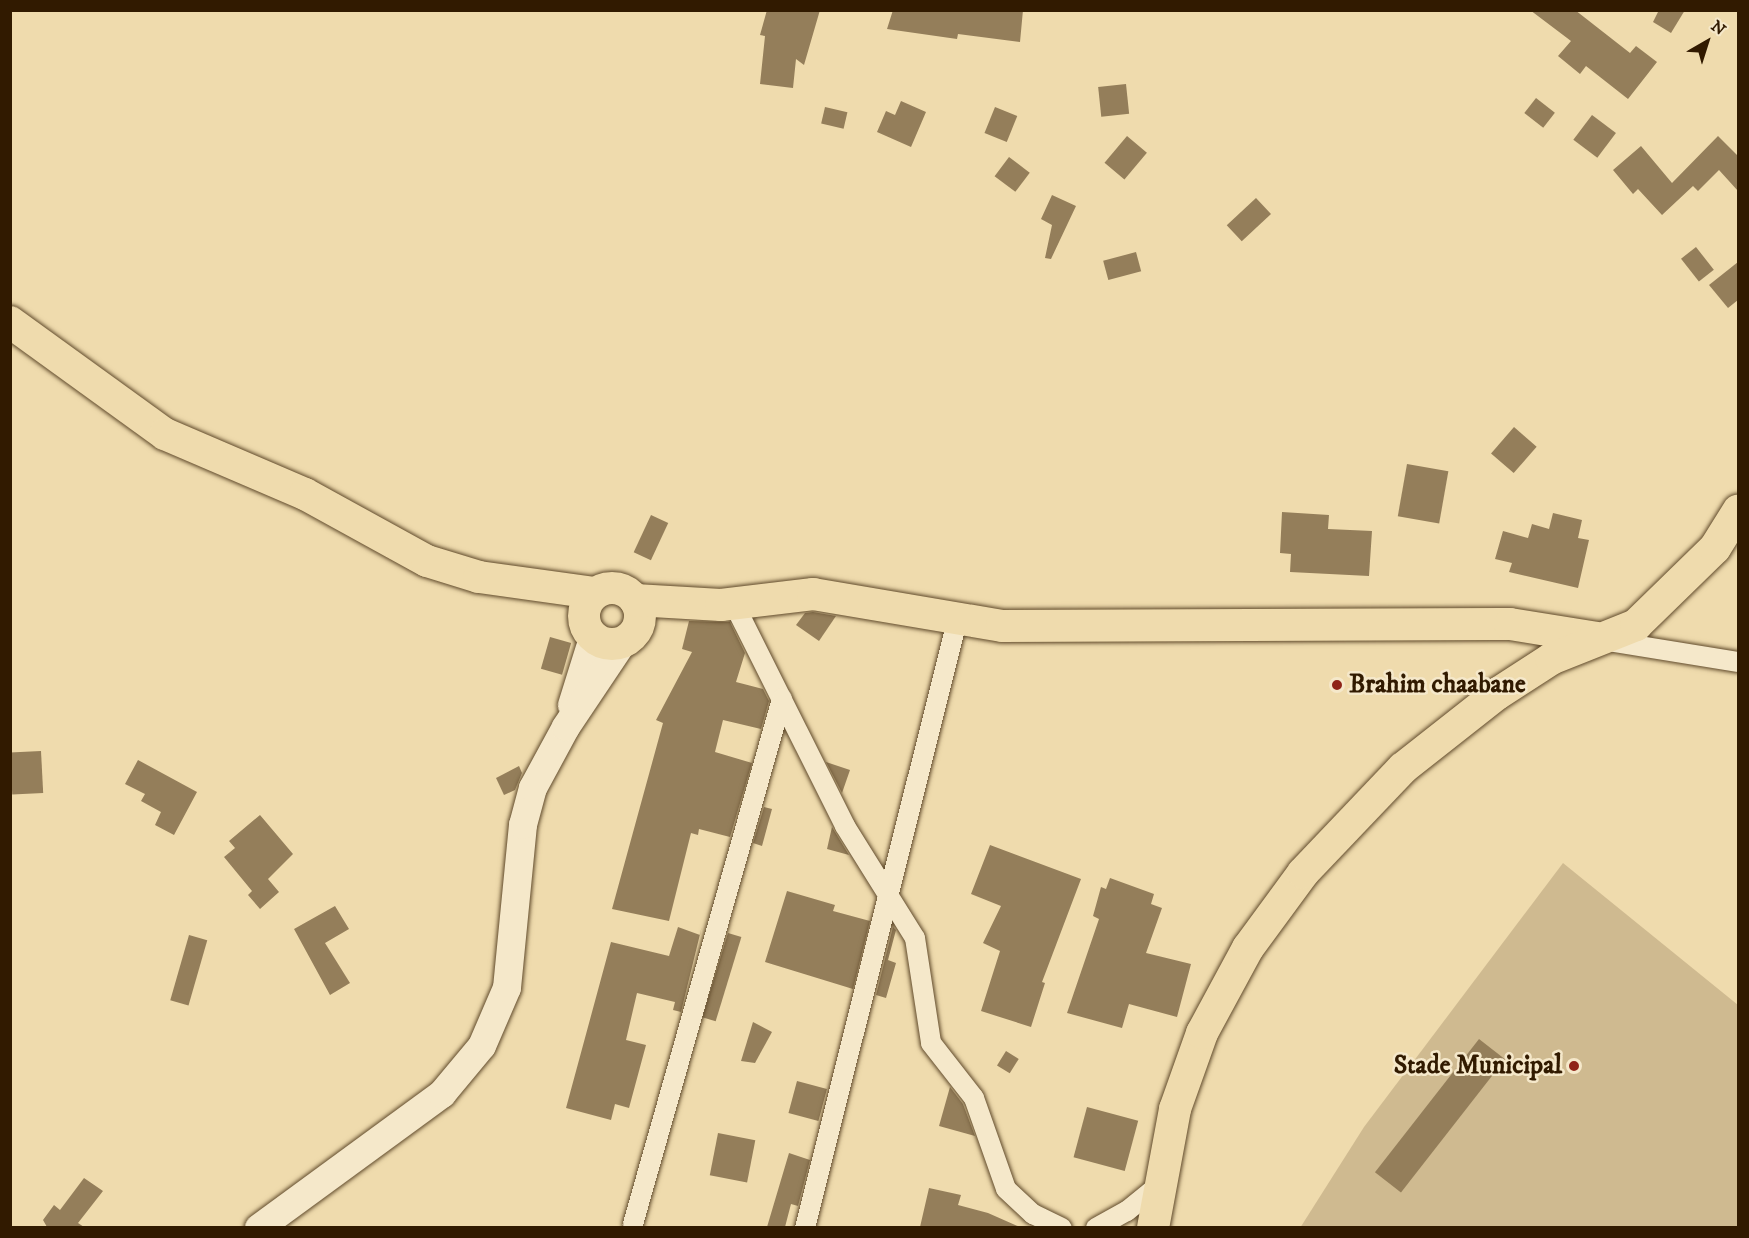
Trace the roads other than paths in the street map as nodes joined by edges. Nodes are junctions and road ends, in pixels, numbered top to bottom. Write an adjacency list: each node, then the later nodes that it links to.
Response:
1 (10, 322): 3 (main road)
2 (1738, 511): 9 (main road)
3 (510, 582): 4 (main road); 8 (main road)
4 (595, 593): 5 (main road); 8 (main road)
5 (635, 600): 6 (main road); 8 (main road)
6 (722, 604): 7 (main road); 8 (main road); 11 (street)
7 (957, 621): 9 (main road); 12 (street)
8 (609, 637): 15 (street)
9 (1596, 638): 10 (street); 13 (main road)
10 (1738, 662)
11 (783, 699): 12 (street); 14 (street)
12 (888, 898): 16 (street); 17 (street)
13 (1158, 1186): 18 (street); 19 (main road)
14 (633, 1224)
15 (259, 1227)
16 (805, 1227)
17 (1062, 1227)
18 (1096, 1227)
19 (1154, 1227)

